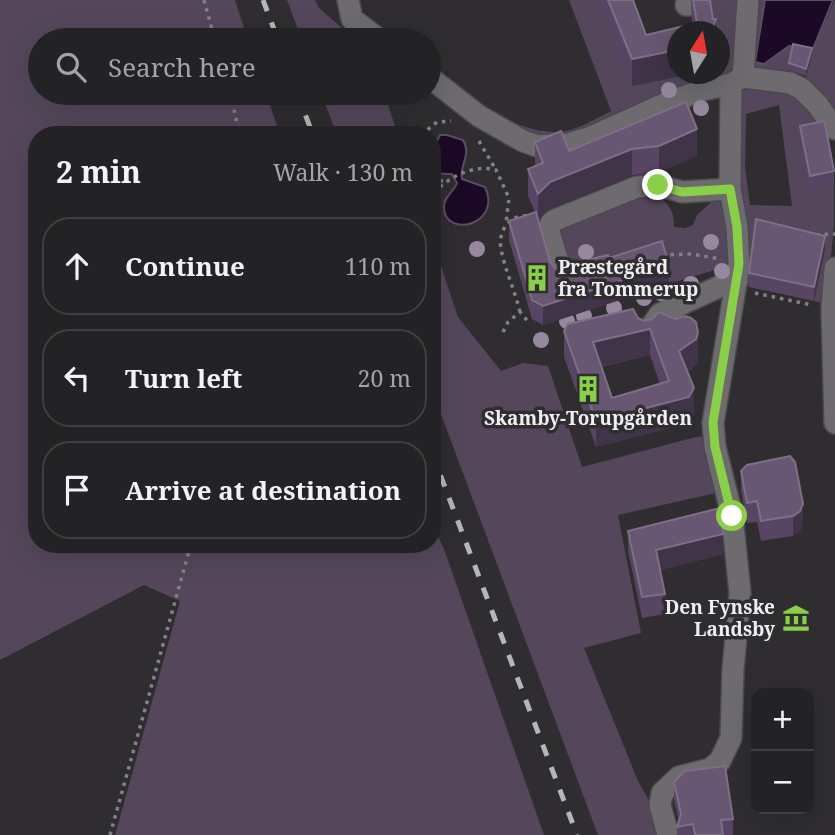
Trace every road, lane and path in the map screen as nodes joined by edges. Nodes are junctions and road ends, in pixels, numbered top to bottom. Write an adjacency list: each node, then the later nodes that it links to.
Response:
1 (204, 0): 4 (path)
2 (348, 0): 5 (street)
3 (748, 0): 6 (street)
4 (212, 28)
5 (364, 28)
6 (737, 80): 7 (street); 12 (street); 18 (street)
7 (441, 86)
8 (233, 105): 10 (path)
9 (454, 121): 11 (path)
10 (238, 126)
11 (432, 126)
12 (835, 131)
13 (475, 136): 14 (path)
14 (496, 170): 16 (path); 19 (path)
15 (441, 181): 16 (path)
16 (445, 181): 17 (path)
17 (441, 185)
18 (730, 189): 20 (street); 26 (street)
19 (505, 225): 20 (path); 28 (path)
20 (549, 228): 25 (street)
21 (835, 234): 22 (path)
22 (815, 235)
23 (657, 256): 26 (path)
24 (835, 268): 27 (street)
25 (563, 277)
26 (737, 278): 27 (path); 31 (street); 35 (street)
27 (831, 309): 32 (street)
28 (520, 312): 29 (path); 30 (path)
29 (530, 324)
30 (503, 332)
31 (646, 334)
32 (835, 423)
33 (188, 553): 34 (path)
34 (110, 835)
35 (668, 835)

